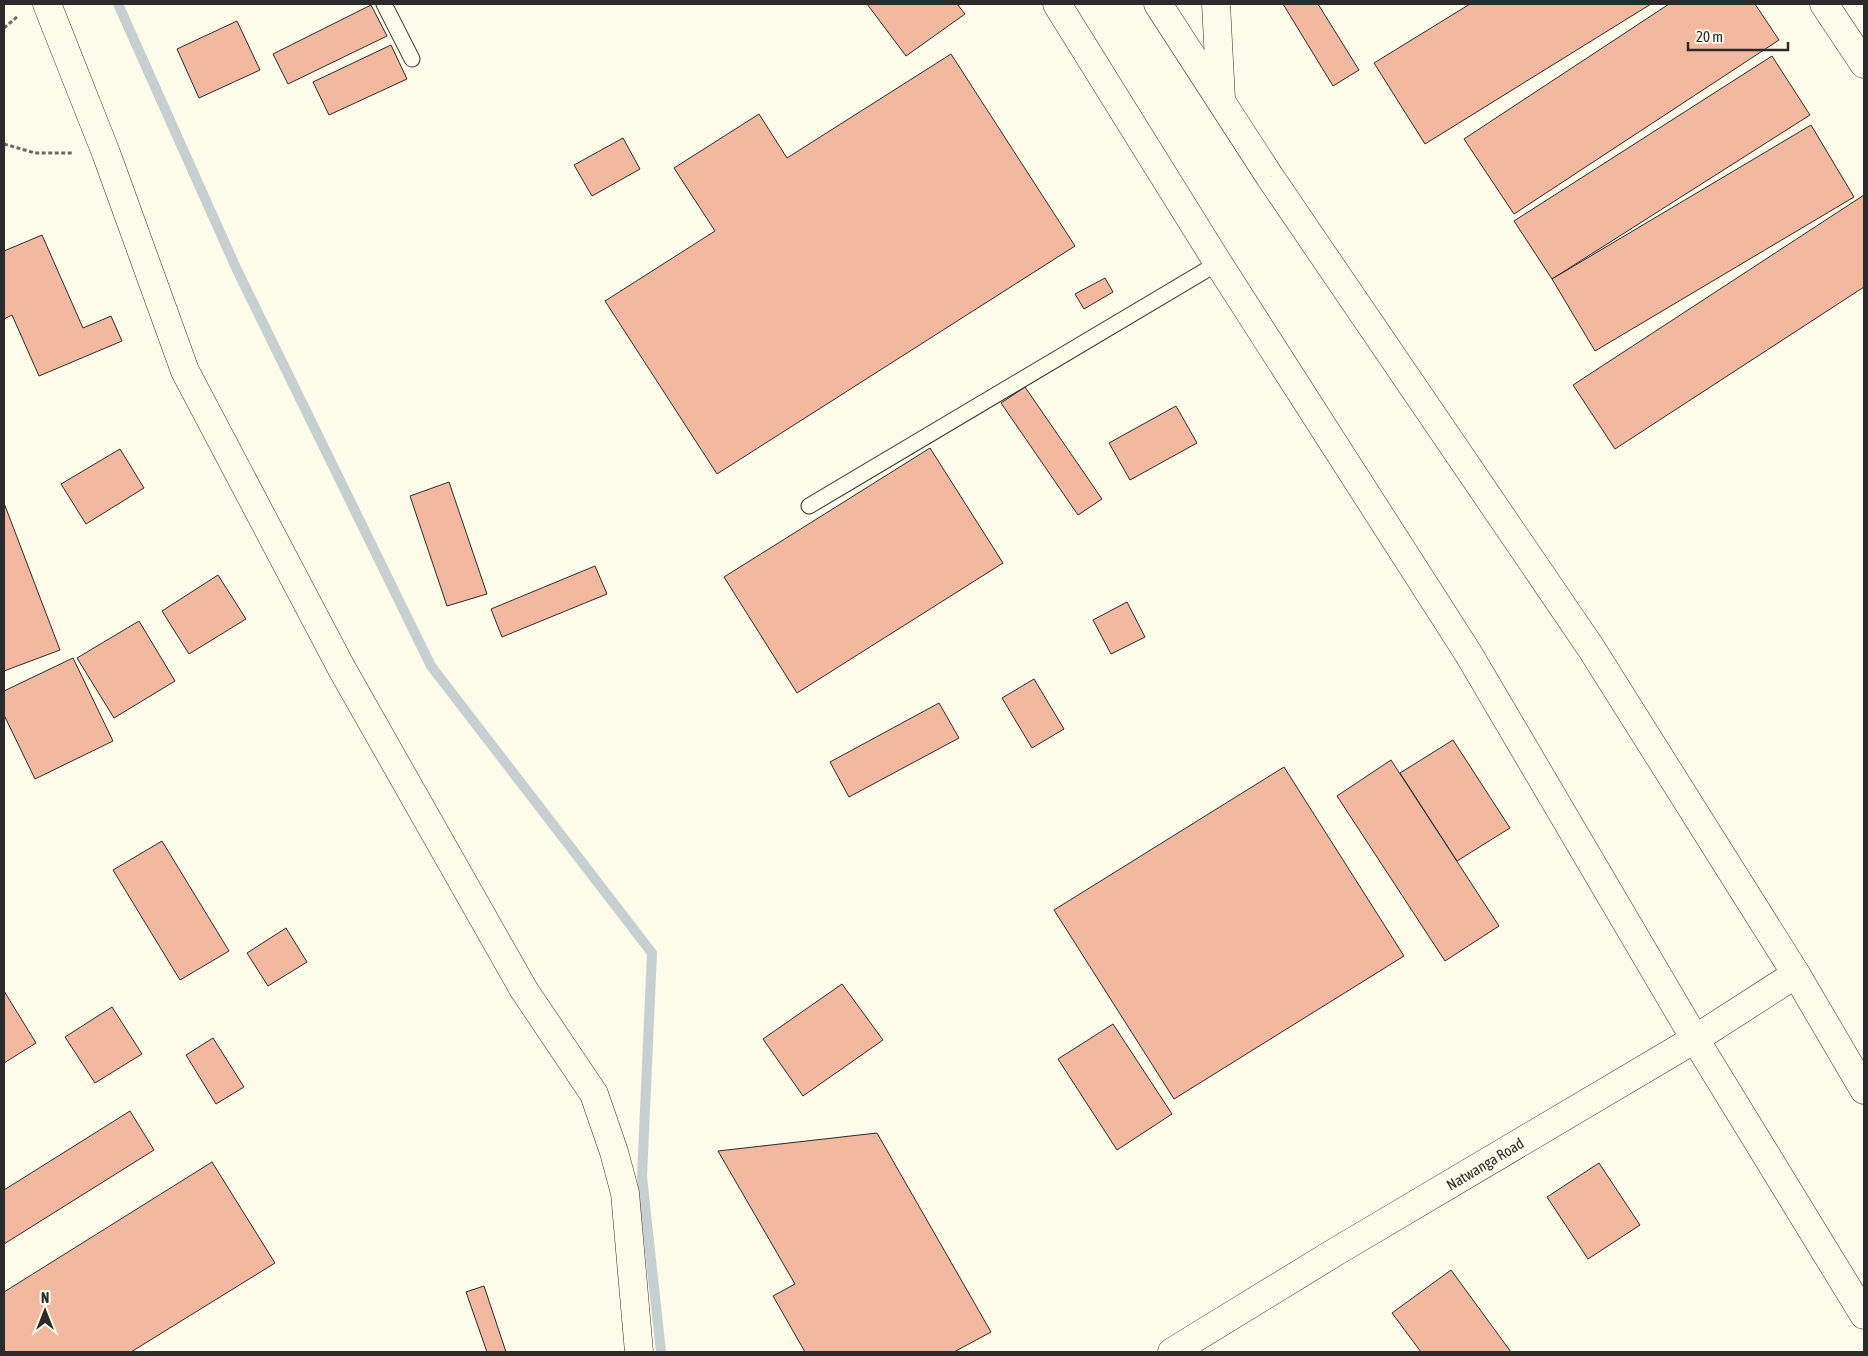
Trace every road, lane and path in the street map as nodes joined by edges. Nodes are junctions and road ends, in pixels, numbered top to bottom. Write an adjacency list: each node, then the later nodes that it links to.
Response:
1 (47, 4): 11 (main road)
2 (384, 4): 7 (lane)
3 (1057, 4): 12 (main road)
4 (1158, 4): 9 (main road)
5 (1216, 4): 9 (main road)
6 (1824, 4): 8 (main road)
7 (412, 59)
8 (1864, 64)
9 (1221, 101): 14 (main road)
10 (4, 144): 11 (path)
11 (106, 153): 18 (main road)
12 (1218, 263): 13 (lane); 15 (main road)
13 (809, 506)
14 (1796, 974): 15 (main road, Natwanga Road); 16 (main road)
15 (1695, 1039): 17 (main road); 19 (main road, Natwanga Road)
16 (1864, 1090)
17 (1864, 1315)
18 (639, 1352)
19 (1172, 1352)

